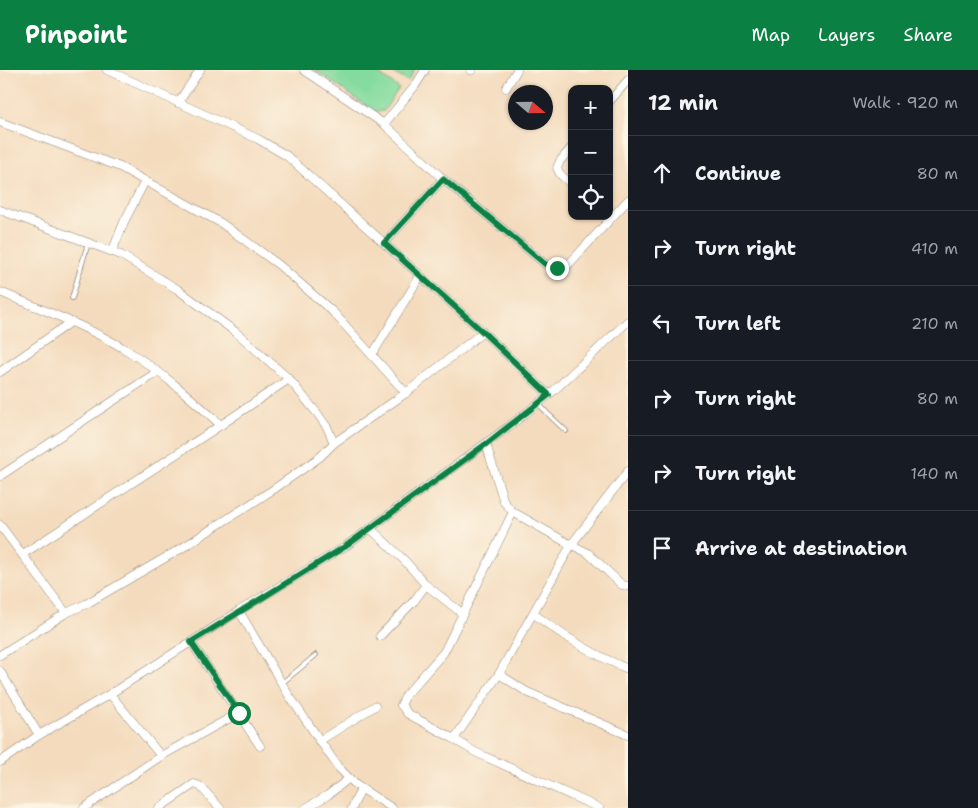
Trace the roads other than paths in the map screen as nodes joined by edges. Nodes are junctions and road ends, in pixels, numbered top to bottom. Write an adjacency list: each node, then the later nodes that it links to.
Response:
1 (107, 70): 9 (street)
2 (200, 70): 9 (street)
3 (304, 70): 11 (street)
4 (425, 70): 11 (street)
5 (517, 70): 7 (street)
6 (628, 80): 8 (street)
7 (506, 88)
8 (613, 97)
9 (178, 103): 21 (street)
10 (0, 122): 14 (street)
11 (384, 124): 13 (street)
12 (568, 152): 15 (street)
13 (443, 179): 19 (street); 21 (street)
14 (145, 181): 22 (street); 29 (street)
15 (568, 181)
16 (628, 200): 18 (street)
17 (0, 210): 20 (street)
18 (613, 213)
19 (605, 220)
20 (88, 242): 22 (street); 25 (lane)
21 (384, 243): 23 (street)
22 (112, 252): 32 (street)
23 (420, 276): 28 (street); 29 (street)
24 (0, 292): 27 (street)
25 (72, 298)
26 (628, 321): 34 (street)
27 (71, 322): 30 (street); 31 (street)
28 (483, 332): 33 (street); 34 (street)
29 (372, 355): 33 (street)
30 (0, 372)
31 (157, 372): 36 (street); 41 (street)
32 (289, 379): 36 (street); 38 (street)
33 (406, 393): 38 (street)
34 (549, 395): 35 (street)
35 (538, 403): 37 (lane); 39 (street)
36 (221, 425): 46 (street)
37 (566, 431)
38 (334, 443): 50 (street)
39 (486, 444): 42 (street); 44 (street)
40 (628, 471): 45 (street)
41 (0, 476)
42 (513, 512): 45 (street); 51 (street)
43 (0, 525): 46 (street)
44 (370, 528): 47 (street); 49 (street)
45 (572, 545): 48 (street); 52 (street)
46 (22, 554): 50 (street)
47 (426, 585): 51 (street); 53 (street)
48 (628, 586)
49 (239, 611): 54 (street); 60 (street)
50 (66, 613): 56 (street)
51 (463, 614): 66 (street)
52 (534, 614): 57 (street); 59 (street)
53 (380, 636)
54 (191, 642): 61 (street); 63 (street)
55 (316, 655): 60 (lane)
56 (0, 656)
57 (628, 669)
58 (0, 671): 65 (street)
59 (499, 674): 64 (street); 66 (street)
60 (282, 683): 67 (street)
61 (110, 694): 65 (street); 69 (street)
62 (375, 706): 67 (street)
63 (239, 713): 68 (street); 69 (street)
64 (628, 735)
65 (39, 736): 70 (street)
66 (454, 739): 79 (street)
67 (319, 741): 71 (street)
68 (260, 746)
69 (161, 756): 73 (street)
70 (0, 762)
71 (348, 779): 72 (street); 76 (street)
72 (362, 789): 77 (street); 78 (street)
73 (84, 808)
74 (159, 808): 75 (street)
75 (220, 808)
76 (306, 808)
77 (352, 808)
78 (392, 808)
79 (599, 808)

